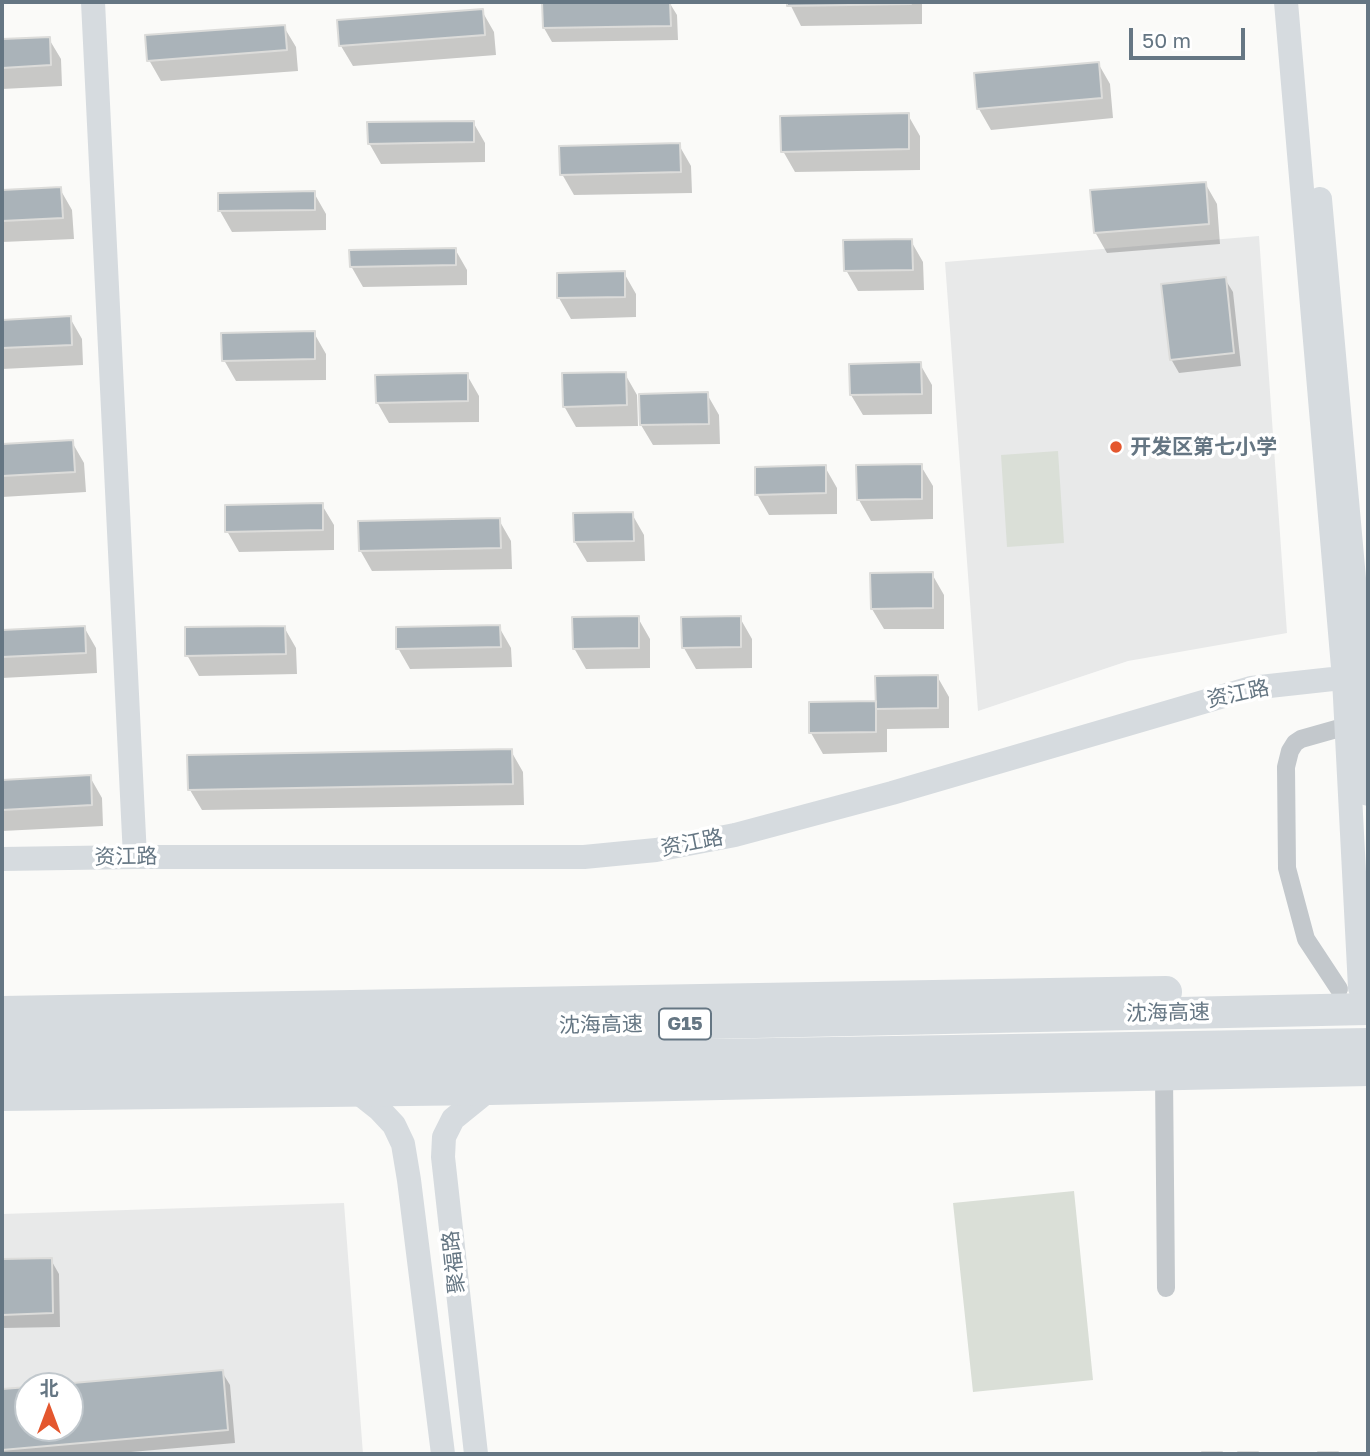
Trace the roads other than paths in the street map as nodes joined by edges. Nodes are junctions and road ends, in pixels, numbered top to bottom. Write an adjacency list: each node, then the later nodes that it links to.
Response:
1 (93, 2): 7 (street)
2 (1286, 2): 4 (street)
3 (1303, 2): 4 (street)
4 (1352, 677): 5 (street); 6 (street); 7 (street, 资江路)
5 (1347, 726): 9 (street); 9 (street)
6 (1368, 794)
7 (135, 857): 8 (street, 资江路)
8 (2, 859)
9 (1359, 994): 10 (highway); 11 (highway, 沈海高速 / G15)
10 (2, 1012)
11 (2, 1038)
12 (1368, 1044): 13 (highway, 沈海高速 / G15)
13 (2, 1067)
14 (1368, 1070): 15 (highway)
15 (1164, 1075): 16 (highway); 19 (street)
16 (490, 1089): 17 (highway); 21 (street, 聚福路)
17 (355, 1090): 18 (highway); 20 (street, 聚福路)
18 (2, 1095)
19 (1166, 1288)
20 (443, 1454)
21 (476, 1454)

